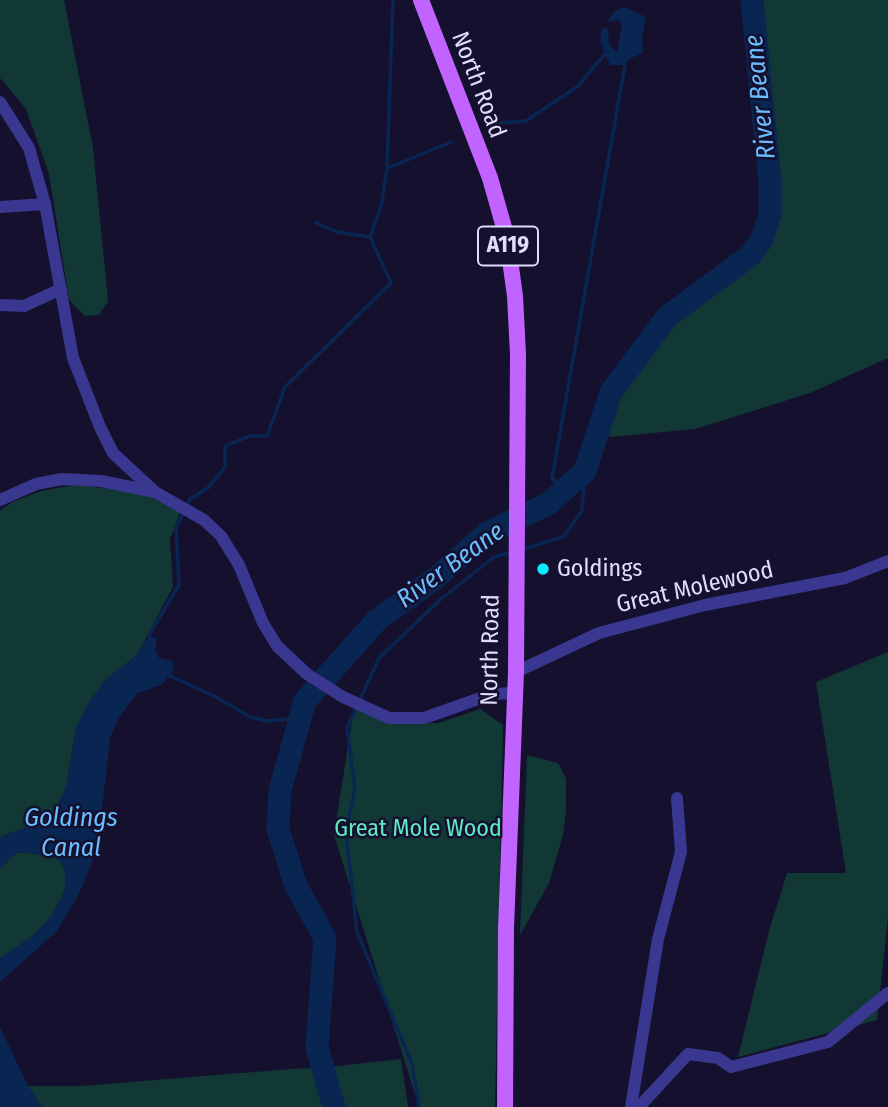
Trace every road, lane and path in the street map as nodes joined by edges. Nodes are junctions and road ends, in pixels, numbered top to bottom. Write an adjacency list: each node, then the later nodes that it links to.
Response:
1 (421, 0): 10 (main road, North Road / A119)
2 (0, 102): 3 (street)
3 (45, 204): 4 (street); 5 (street)
4 (0, 207)
5 (61, 289): 6 (street); 7 (street)
6 (0, 306)
7 (155, 492): 8 (street); 11 (street)
8 (2, 495)
9 (888, 561): 10 (street, Great Molewood)
10 (516, 672): 11 (main road, North Road / A119)
11 (514, 693): 14 (main road, North Road / A119)
12 (677, 798): 15 (street)
13 (888, 993): 16 (street)
14 (505, 1107)
15 (631, 1107)
16 (639, 1107)

